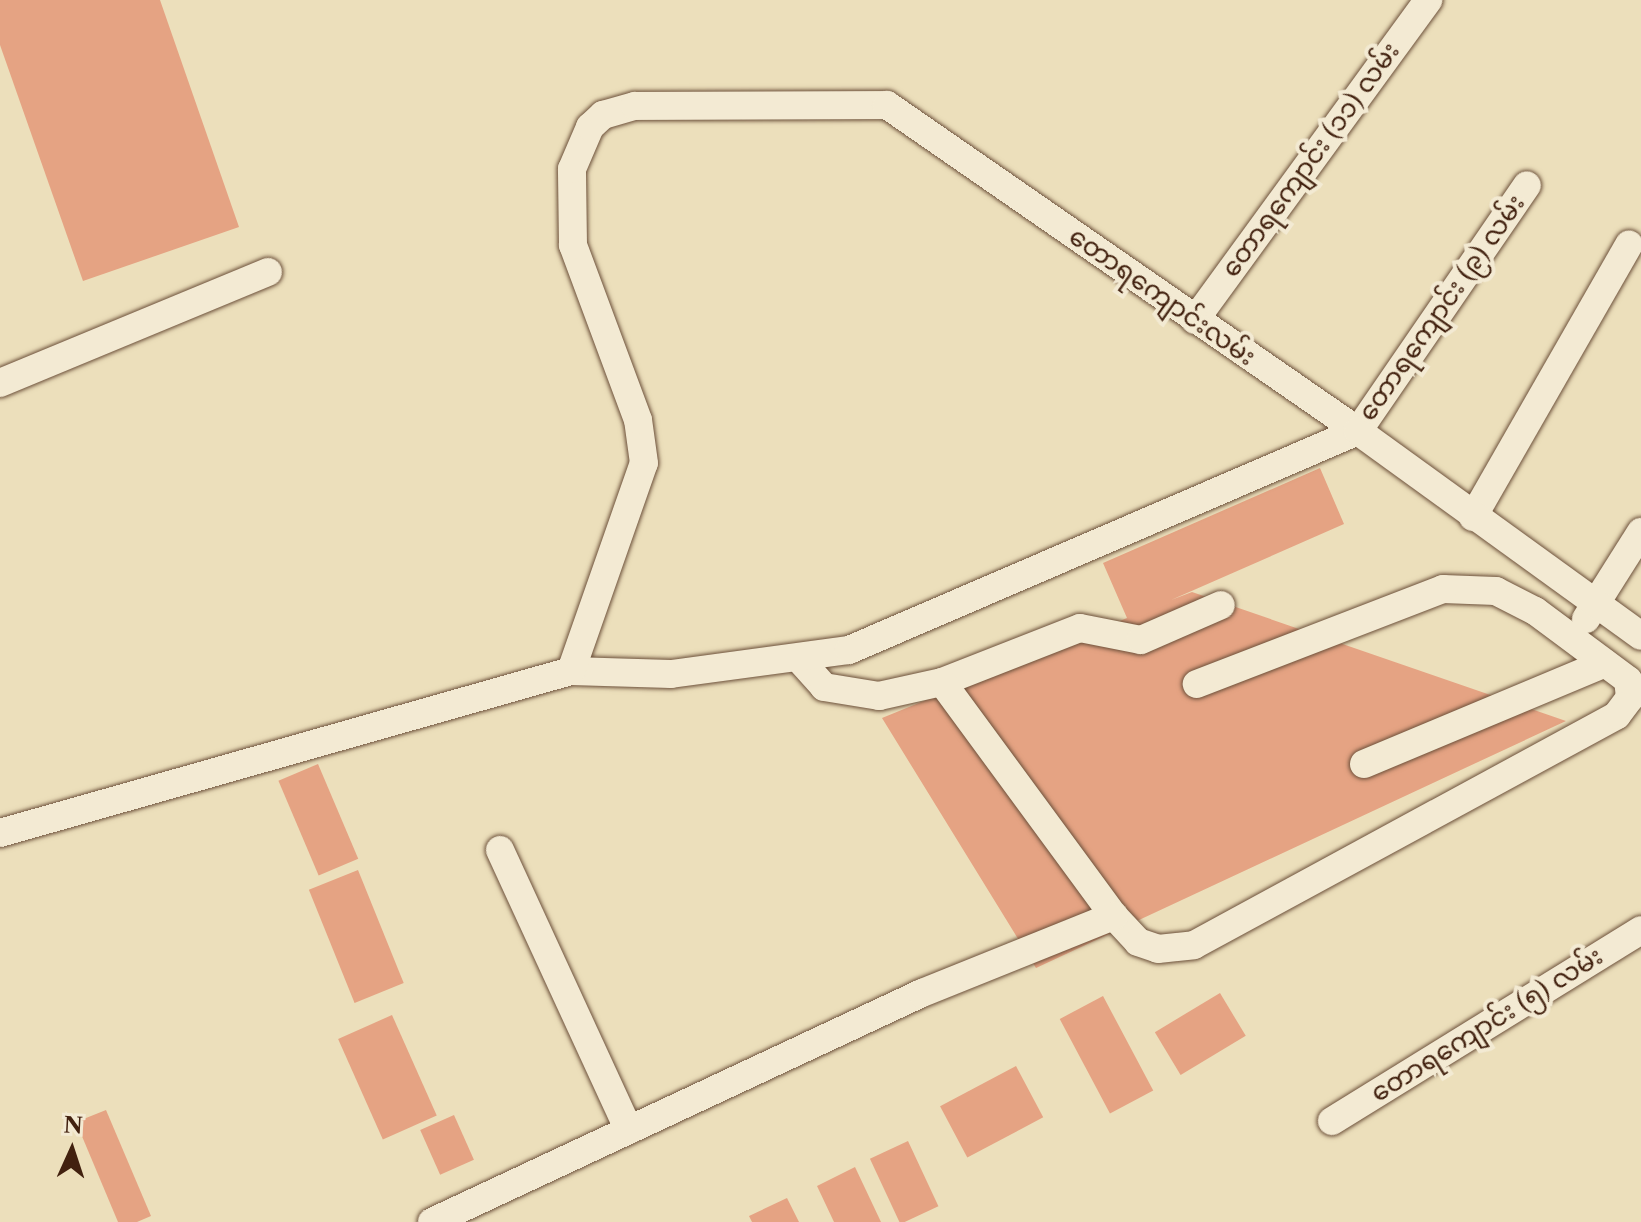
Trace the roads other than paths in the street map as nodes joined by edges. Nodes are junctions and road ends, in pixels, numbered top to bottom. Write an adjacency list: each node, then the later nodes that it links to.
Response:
1 (1428, 0): 5 (street, တောရကျောင်း (၁၁) လမ်း)
2 (1527, 185): 7 (street, တောရကျောင်း (၉) လမ်း)
3 (1629, 245): 8 (street)
4 (268, 272): 6 (street)
5 (1195, 320): 7 (street, တောရကျောင်းလမ်း); 16 (street, တောရကျောင်းလမ်း)
6 (0, 383)
7 (1358, 431): 8 (street, တောရကျောင်းလမ်း); 14 (street)
8 (1473, 517): 11 (street, တောရကျောင်းလမ်း)
9 (1641, 532): 11 (street)
10 (1221, 605): 17 (street)
11 (1597, 605): 12 (street, တောရကျောင်းလမ်း); 13 (street)
12 (1641, 636)
13 (1570, 637): 15 (street); 18 (street)
14 (800, 660): 16 (street); 17 (street)
15 (1605, 663): 19 (street); 22 (street)
16 (571, 671): 20 (street)
17 (942, 682): 22 (street)
18 (1197, 684)
19 (1364, 764)
20 (0, 833)
21 (500, 850): 25 (street)
22 (1114, 916): 25 (street)
23 (1641, 930): 24 (street, တောရကျောင်း (၅) လမ်း)
24 (1332, 1121)
25 (629, 1130): 26 (street)
26 (432, 1222)

